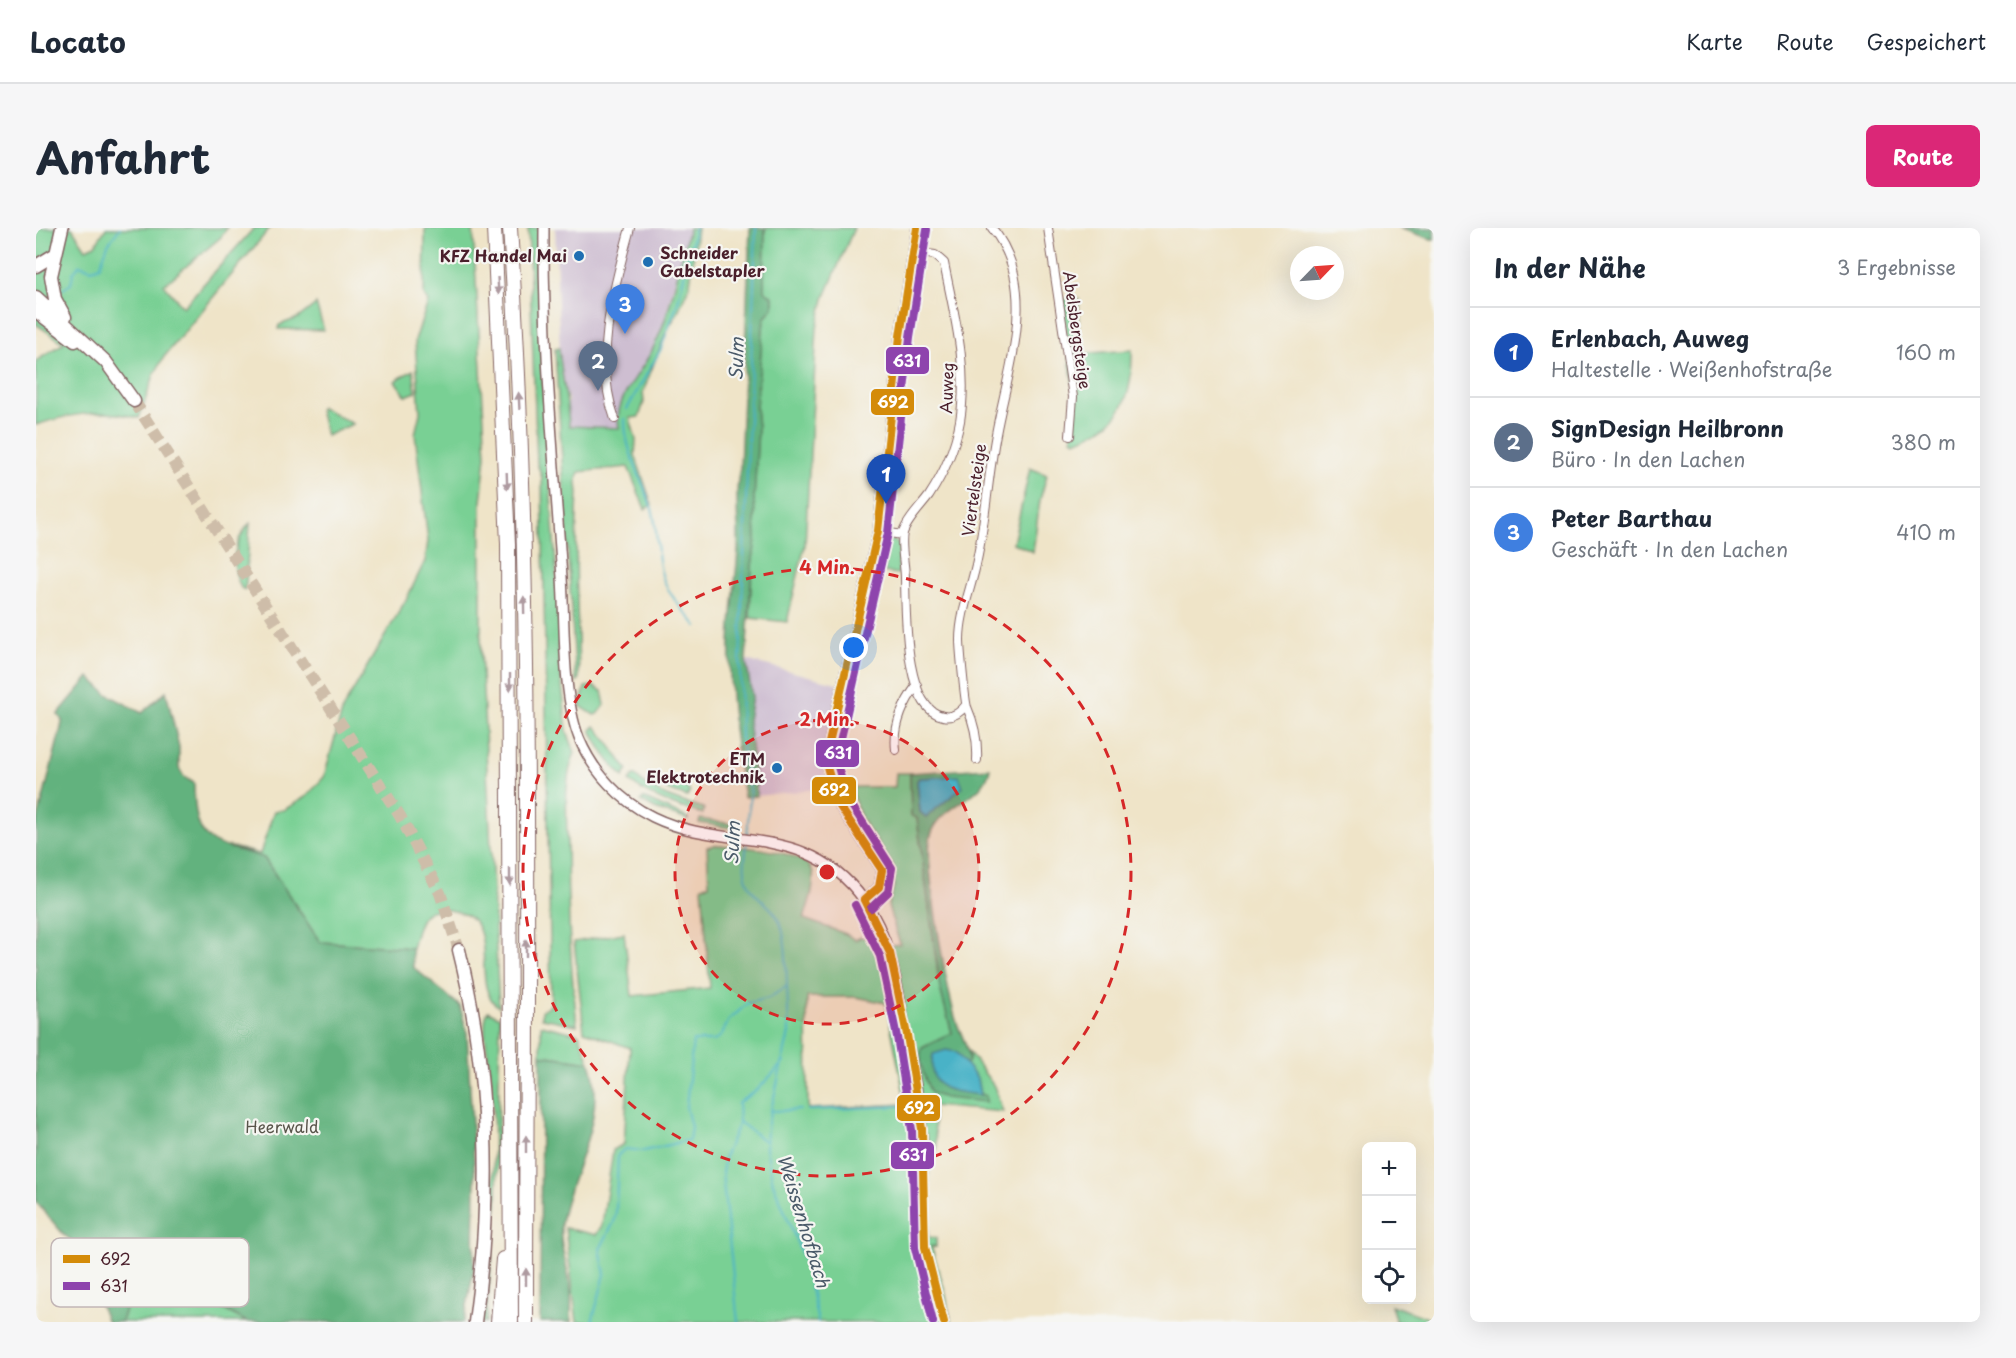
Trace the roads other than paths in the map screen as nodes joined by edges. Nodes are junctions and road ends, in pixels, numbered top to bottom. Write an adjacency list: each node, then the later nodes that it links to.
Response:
1 (62, 228): 10 (main road)
2 (494, 228): 25 (highway, one-way to 25)
3 (510, 228): 29 (highway, one-way to 3)
4 (544, 228): 23 (street)
5 (630, 228): 15 (street)
6 (917, 228): 9 (street)
7 (992, 228): 20 (street, Viertelsteige)
8 (1048, 228): 16 (street, Abelsbergsteige)
9 (913, 252): 17 (street); 18 (street, Auweg)
10 (54, 255): 11 (main road); 14 (main road)
11 (36, 266)
12 (36, 297): 14 (main road)
13 (36, 311): 14 (main road)
14 (77, 332)
15 (615, 419)
16 (1070, 436)
17 (878, 531): 18 (street); 23 (street)
18 (902, 535): 19 (street)
19 (917, 685): 20 (street); 21 (street)
20 (966, 705): 22 (street, Viertelsteige)
21 (896, 750)
22 (977, 760)
23 (864, 900): 30 (street)
24 (459, 950): 26 (main road)
25 (510, 1201): 27 (highway); 28 (highway)
26 (475, 1322)
27 (498, 1322)
28 (511, 1322)
29 (526, 1322)
30 (944, 1322)

